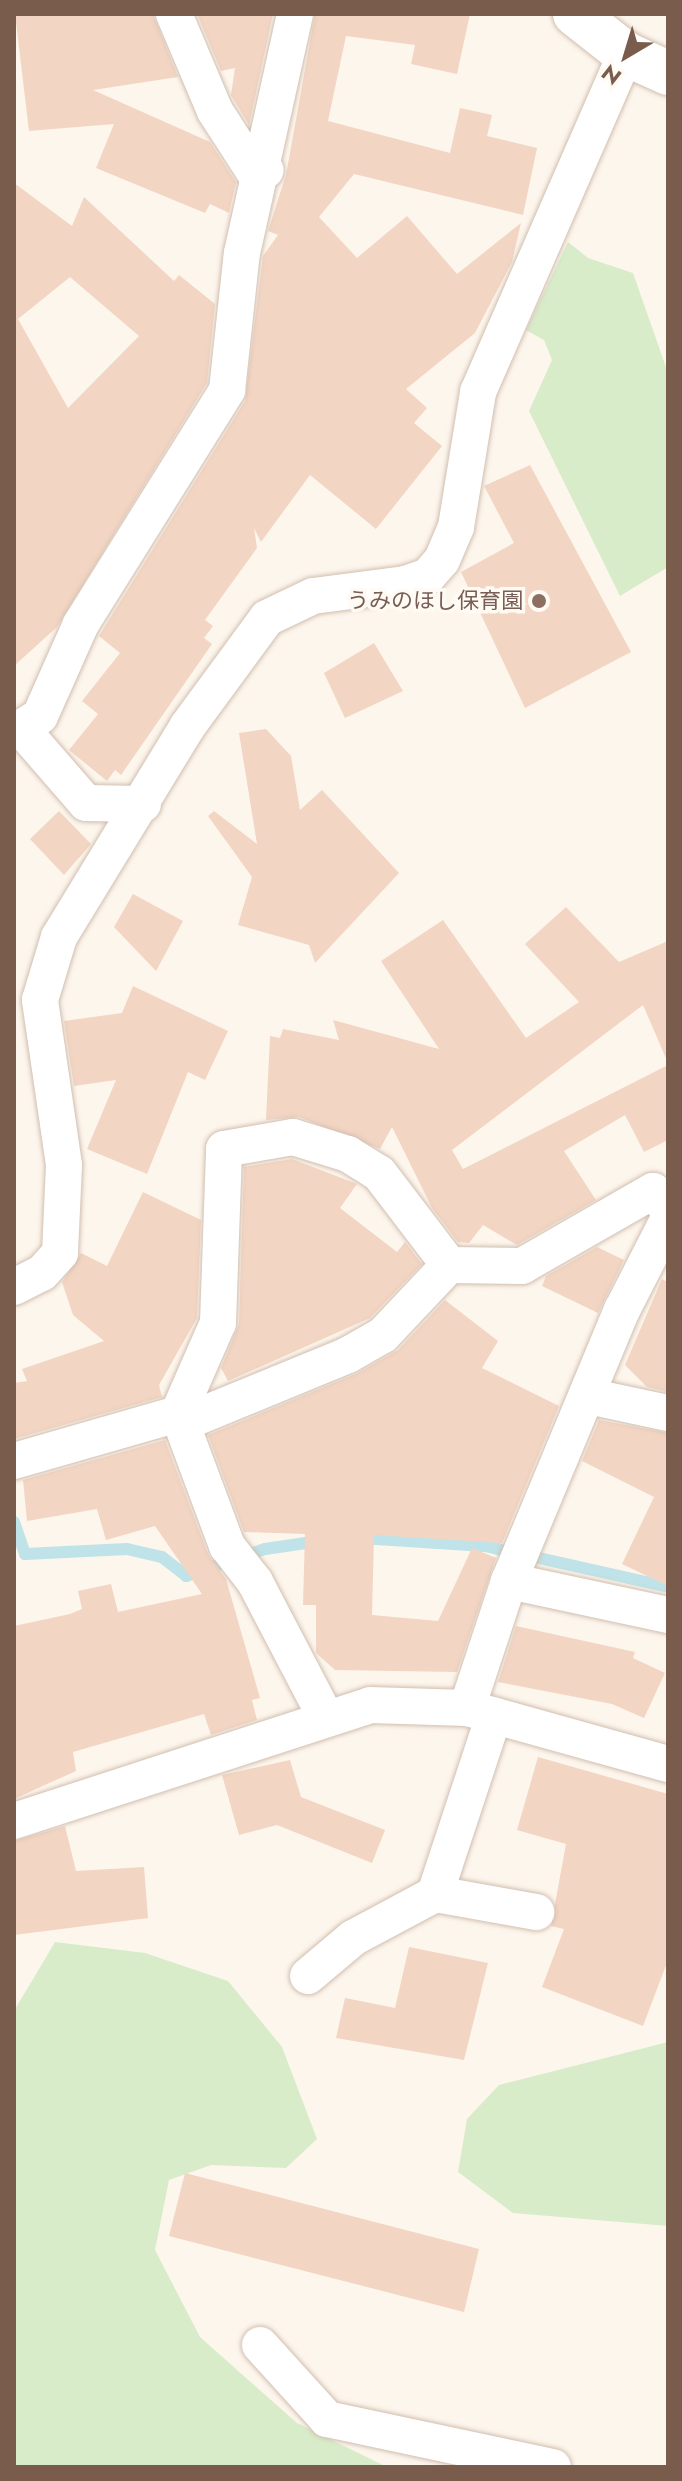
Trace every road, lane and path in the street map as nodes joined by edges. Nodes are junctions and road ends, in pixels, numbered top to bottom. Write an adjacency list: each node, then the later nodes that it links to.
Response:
1 (174, 14): 6 (street)
2 (295, 14): 6 (street)
3 (575, 14): 4 (main road)
4 (626, 54): 5 (main road); 8 (street)
5 (668, 73)
6 (266, 170): 7 (street)
7 (16, 724): 8 (street)
8 (143, 804): 12 (street)
9 (668, 1209): 11 (street)
10 (668, 1220): 13 (street)
11 (449, 1265): 15 (street); 15 (street)
12 (14, 1287)
13 (588, 1396): 14 (street); 17 (street)
14 (668, 1413)
15 (178, 1414): 16 (street); 20 (street)
16 (14, 1461)
17 (509, 1581): 18 (street); 19 (street)
18 (668, 1615)
19 (481, 1712): 20 (street); 21 (street); 23 (street)
20 (326, 1718): 22 (street)
21 (668, 1764)
22 (14, 1821)
23 (435, 1894): 24 (street); 25 (street)
24 (536, 1912)
25 (308, 1976)
26 (260, 2345): 27 (street)
27 (553, 2467)

